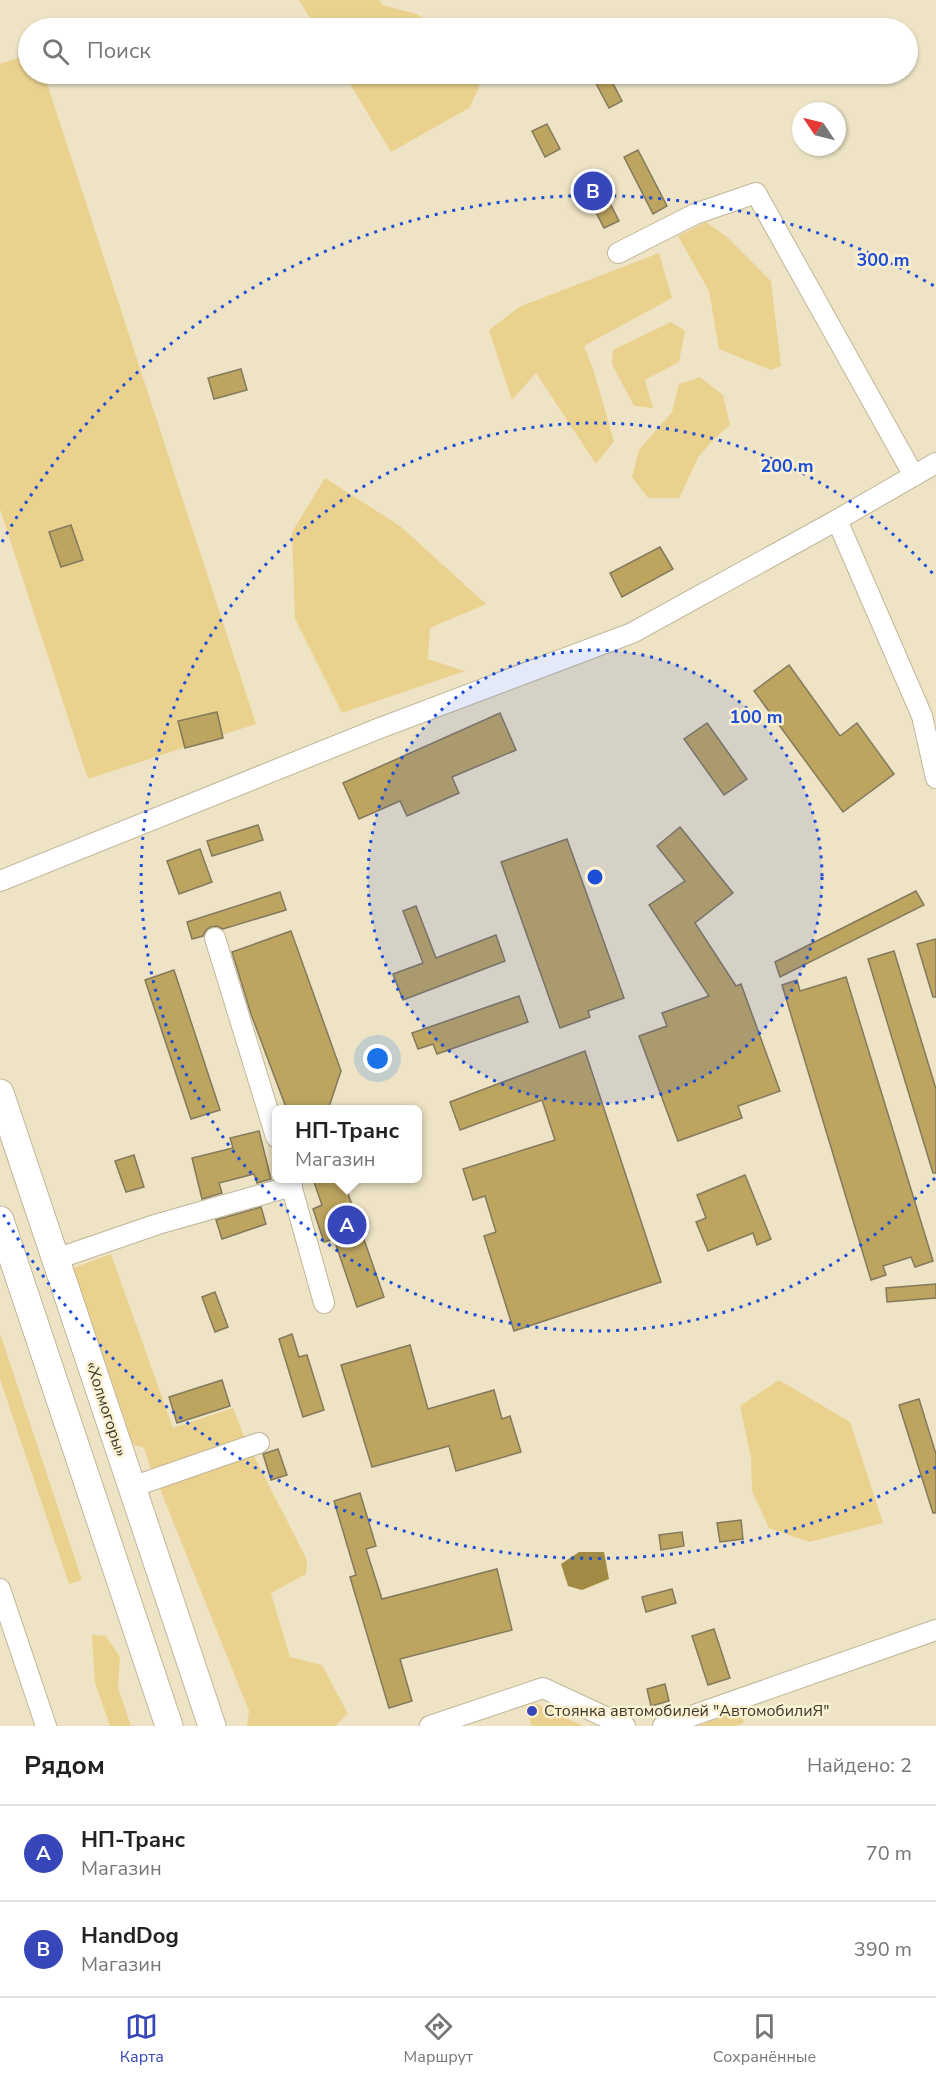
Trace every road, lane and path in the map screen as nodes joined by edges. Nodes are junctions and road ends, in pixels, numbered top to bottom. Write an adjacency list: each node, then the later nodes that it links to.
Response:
1 (618, 253): 3 (street)
2 (936, 463): 3 (street)
3 (914, 476): 4 (street)
4 (837, 520): 5 (street); 6 (street)
5 (936, 778)
6 (0, 882)
7 (215, 938): 9 (street)
8 (0, 1093): 13 (highway, «Холмогоры»)
9 (272, 1124)
10 (287, 1183): 13 (street)
11 (290, 1183): 14 (street)
12 (0, 1220): 21 (highway)
13 (56, 1258): 16 (highway, «Холмогоры»)
14 (324, 1303)
15 (259, 1443): 16 (street)
16 (132, 1487): 22 (highway, «Холмогоры»)
17 (0, 1589): 19 (street)
18 (936, 1630): 25 (street)
19 (8, 1641): 20 (street)
20 (46, 1726)
21 (169, 1726)
22 (212, 1726)
23 (430, 1726): 24 (street)
24 (625, 1726)
25 (663, 1726)

